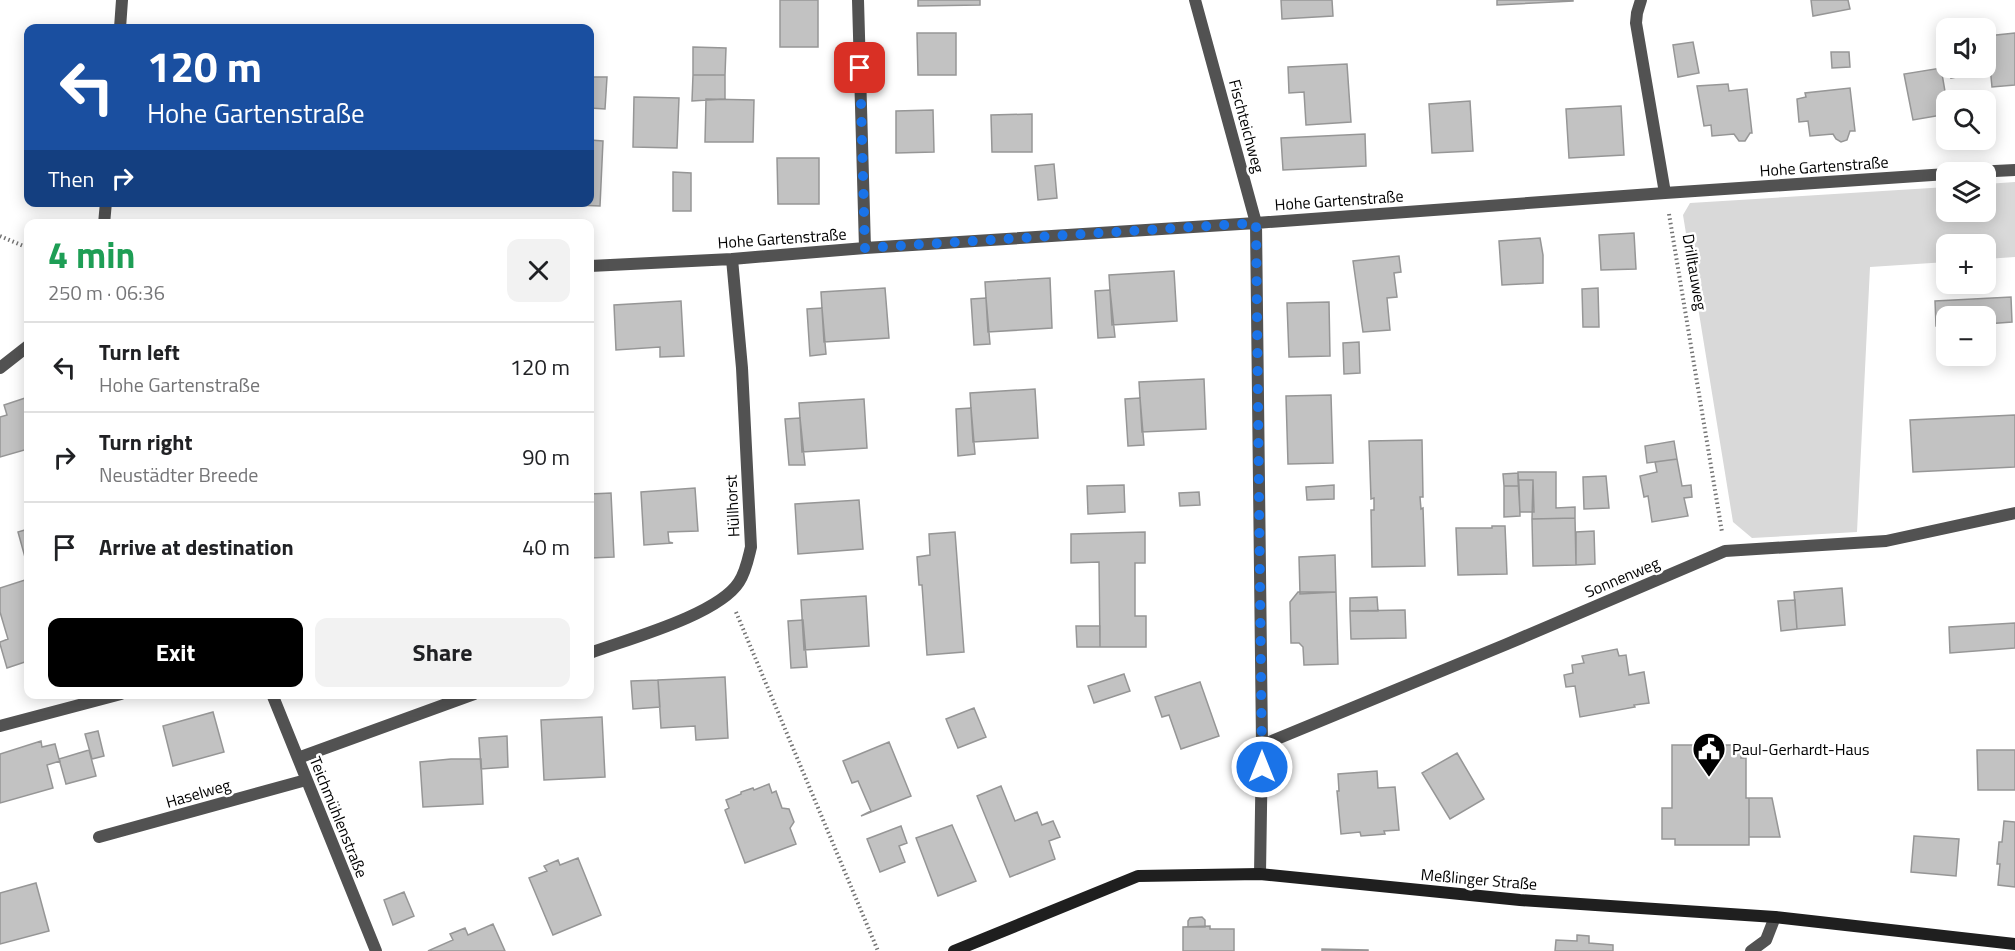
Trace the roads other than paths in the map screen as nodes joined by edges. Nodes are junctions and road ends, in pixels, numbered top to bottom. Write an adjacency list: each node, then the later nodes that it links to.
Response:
1 (122, 0): 5 (street)
2 (858, 0): 11 (street)
3 (1195, 0): 10 (street, Fischteichweg)
4 (1641, 0): 9 (street)
5 (120, 24)
6 (2015, 170): 7 (street)
7 (1996, 171)
8 (1936, 175): 9 (street, Hohe Gartenstraße)
9 (1665, 193): 10 (street, Hohe Gartenstraße)
10 (1256, 223): 11 (street, Hohe Gartenstraße); 22 (street, Fischteichweg)
11 (865, 248): 12 (street, Hohe Gartenstraße)
12 (732, 259): 13 (street, Hohe Gartenstraße); 17 (street, Hüllhorst)
13 (594, 266)
14 (24, 349): 15 (street)
15 (0, 368)
16 (2015, 513): 22 (street, Sonnenweg)
17 (594, 652)
18 (102, 699): 21 (street)
19 (274, 699): 23 (street, Teichmühlenstraße)
20 (460, 699): 23 (street)
21 (0, 726)
22 (1262, 745): 26 (street, Fischteichweg)
23 (298, 758): 24 (street, Teichmühlenstraße)
24 (306, 780): 25 (street, Haselweg); 29 (street, Teichmühlenstraße)
25 (99, 837)
26 (1260, 874): 27 (street, Meßlinger Straße); 30 (street, Meßlinger Straße)
27 (1775, 917): 28 (street, Meßlinger Straße); 31 (street)
28 (2015, 944)
29 (376, 951)
30 (954, 951)
31 (1750, 951)

